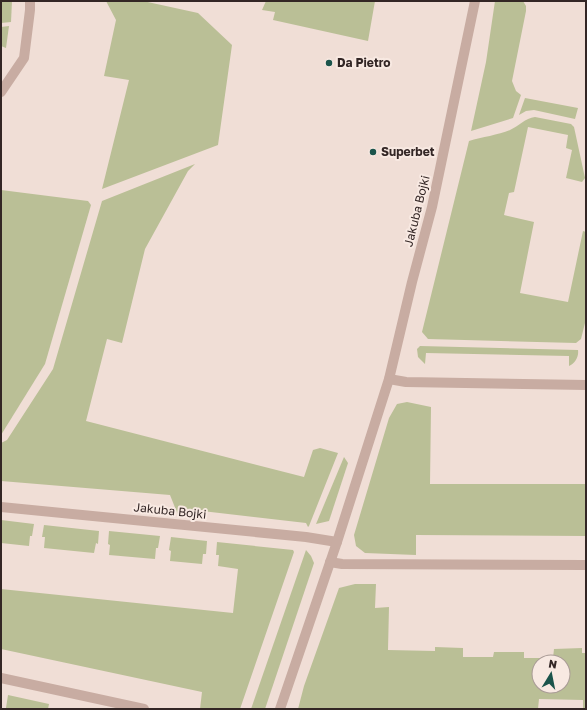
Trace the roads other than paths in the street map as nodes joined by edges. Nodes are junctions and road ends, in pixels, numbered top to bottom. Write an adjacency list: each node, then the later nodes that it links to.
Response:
1 (30, 1): 3 (street)
2 (476, 1): 4 (street, Jakuba Bojki)
3 (1, 92)
4 (389, 379): 5 (street); 7 (street, Jakuba Bojki)
5 (586, 385)
6 (1, 507): 7 (street, Jakuba Bojki)
7 (337, 542): 8 (street, Jakuba Bojki)
8 (330, 562): 9 (street); 12 (street, Jakuba Bojki)
9 (586, 566)
10 (1, 678): 11 (street)
11 (144, 709)
12 (280, 709)

